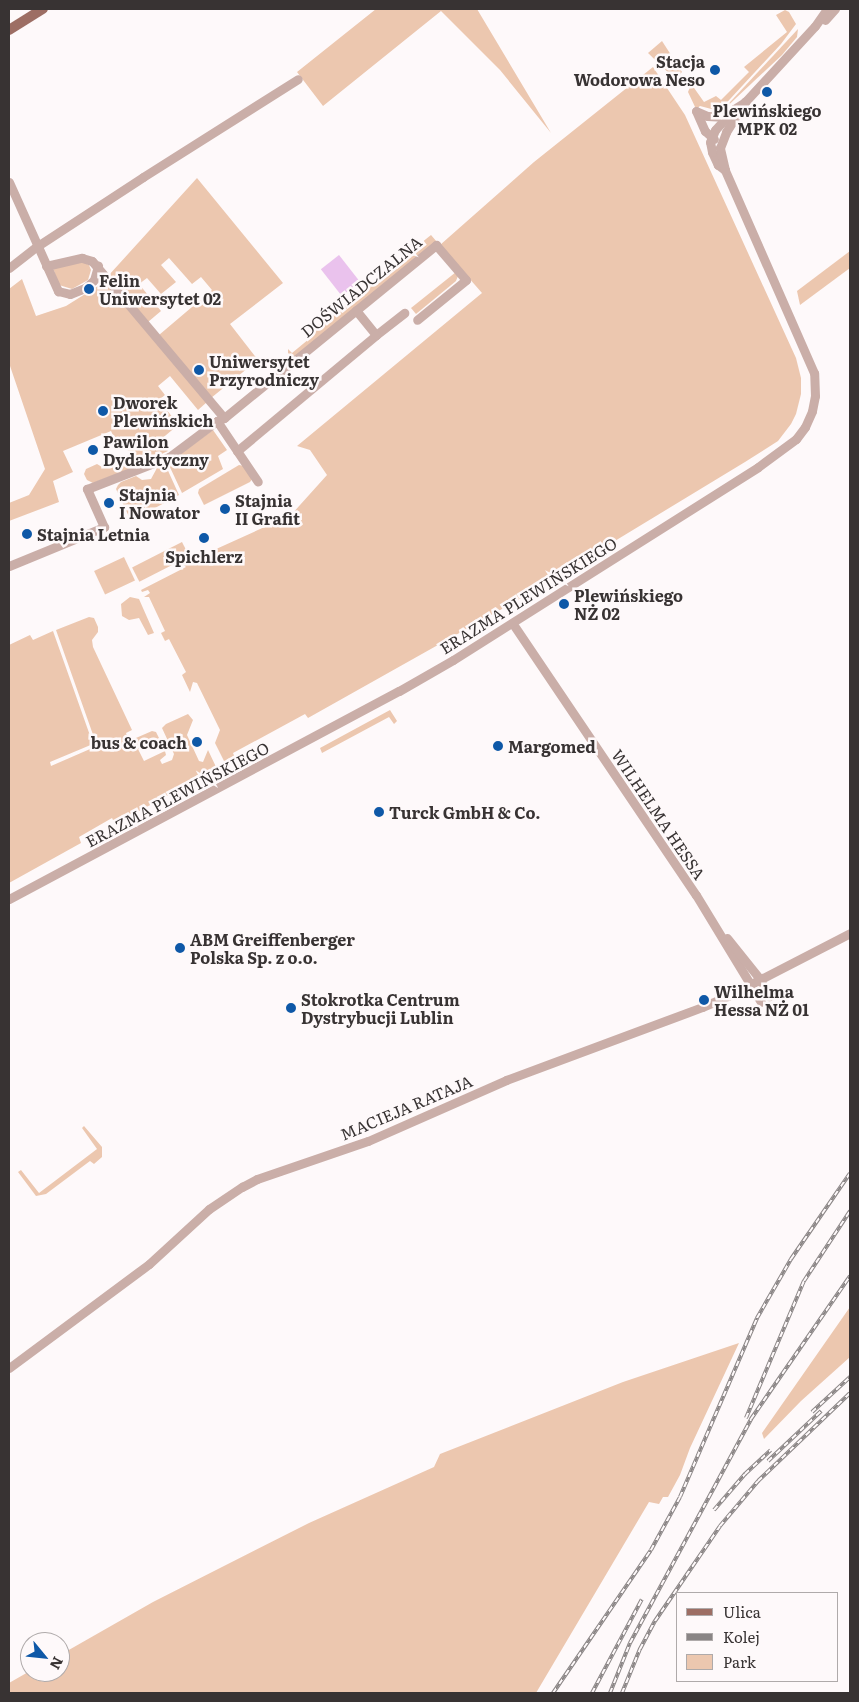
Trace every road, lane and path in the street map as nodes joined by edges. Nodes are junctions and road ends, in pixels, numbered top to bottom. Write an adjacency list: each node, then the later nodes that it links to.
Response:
1 (42, 9): 5 (main road)
2 (827, 9): 4 (street, ERAZMA PLEWIŃSKIEGO)
3 (835, 9): 4 (street)
4 (815, 26): 7 (street, ERAZMA PLEWIŃSKIEGO)
5 (9, 30)
6 (298, 79): 14 (street)
7 (745, 102): 8 (street, ERAZMA PLEWIŃSKIEGO); 10 (street, ERAZMA PLEWIŃSKIEGO)
8 (727, 117): 9 (street, ERAZMA PLEWIŃSKIEGO); 9 (street)
9 (712, 136): 10 (street); 11 (street); 12 (street, ERAZMA PLEWIŃSKIEGO)
10 (723, 138): 11 (street, ERAZMA PLEWIŃSKIEGO)
11 (720, 148): 12 (street, ERAZMA PLEWIŃSKIEGO)
12 (725, 170): 26 (street, ERAZMA PLEWIŃSKIEGO)
13 (9, 182): 14 (street)
14 (36, 247): 15 (street); 17 (street)
15 (46, 266): 16 (street); 16 (street)
16 (98, 266): 22 (street)
17 (9, 268)
18 (356, 310): 20 (street, DOŚWIADCZALNA); 21 (street); 22 (street, DOŚWIADCZALNA)
19 (404, 313): 21 (street)
20 (417, 320)
21 (376, 335): 23 (street)
22 (220, 419): 23 (street); 25 (street, DOŚWIADCZALNA)
23 (237, 451): 24 (street)
24 (258, 482)
25 (9, 566)
26 (513, 624): 27 (street, WILHELMA HESSA); 28 (street, ERAZMA PLEWIŃSKIEGO)
27 (696, 895): 30 (street, WILHELMA HESSA); 31 (street, WILHELMA HESSA)
28 (9, 899)
29 (850, 933): 30 (street, MACIEJA RATAJA)
30 (759, 978): 31 (street, MACIEJA RATAJA); 32 (street, WILHELMA HESSA)
31 (751, 983): 33 (street, WILHELMA HESSA); 34 (street, MACIEJA RATAJA)
32 (769, 996)
33 (761, 1002)
34 (9, 1368)

